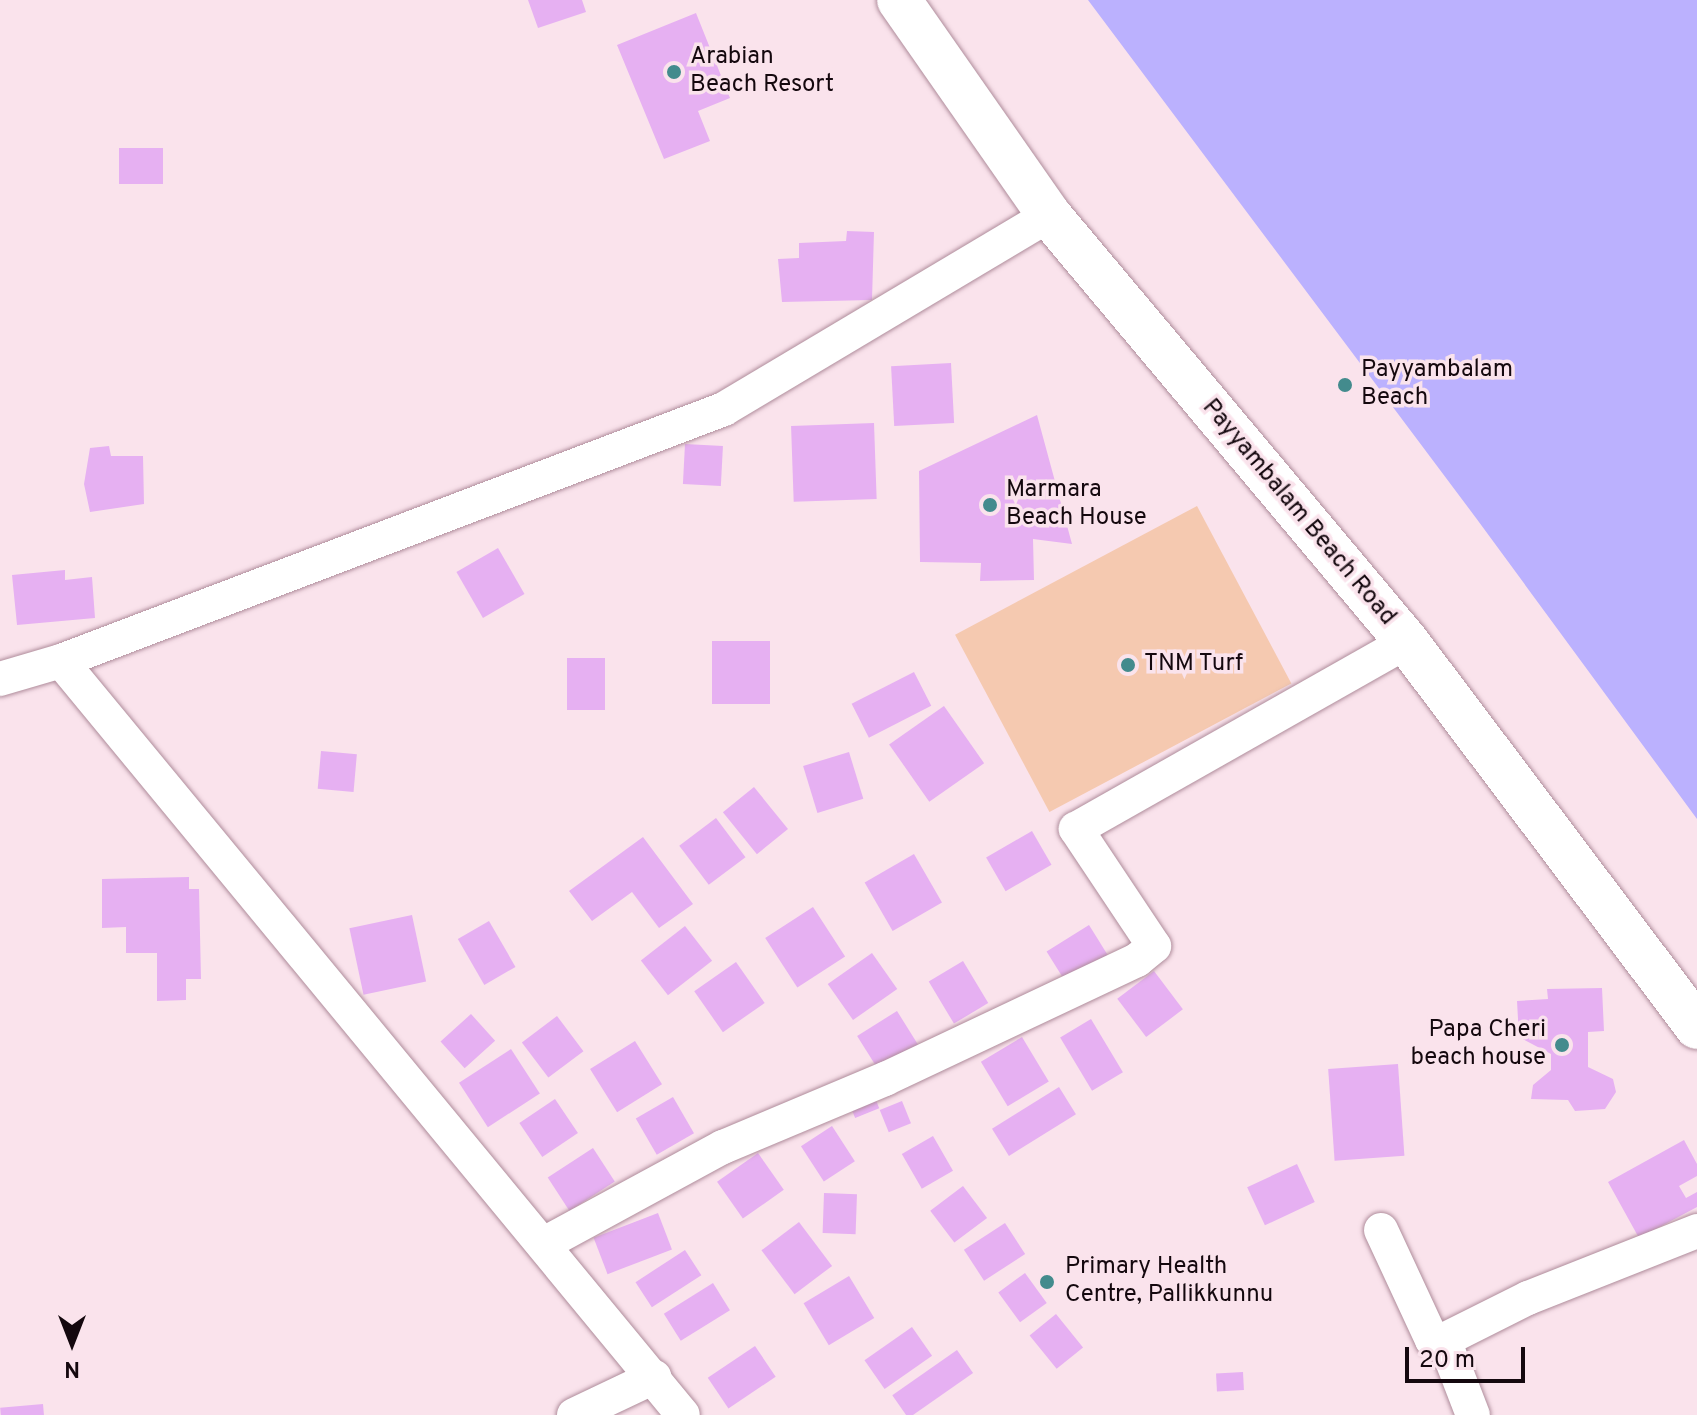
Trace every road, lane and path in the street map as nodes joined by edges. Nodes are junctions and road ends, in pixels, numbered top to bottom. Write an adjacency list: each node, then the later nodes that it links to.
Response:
1 (899, 0): 2 (main road, Payyambalam Beach Road)
2 (1049, 215): 3 (main road, Payyambalam Beach Road); 4 (street)
3 (1407, 642): 6 (main road, Payyambalam Beach Road); 9 (street)
4 (61, 661): 5 (street); 9 (street)
5 (0, 679)
6 (1697, 1027)
7 (1381, 1230): 10 (street)
8 (1697, 1231): 10 (street)
9 (544, 1244): 11 (street)
10 (1444, 1340): 14 (street)
11 (654, 1377): 12 (street); 13 (street)
12 (574, 1415)
13 (683, 1415)
14 (1473, 1415)

